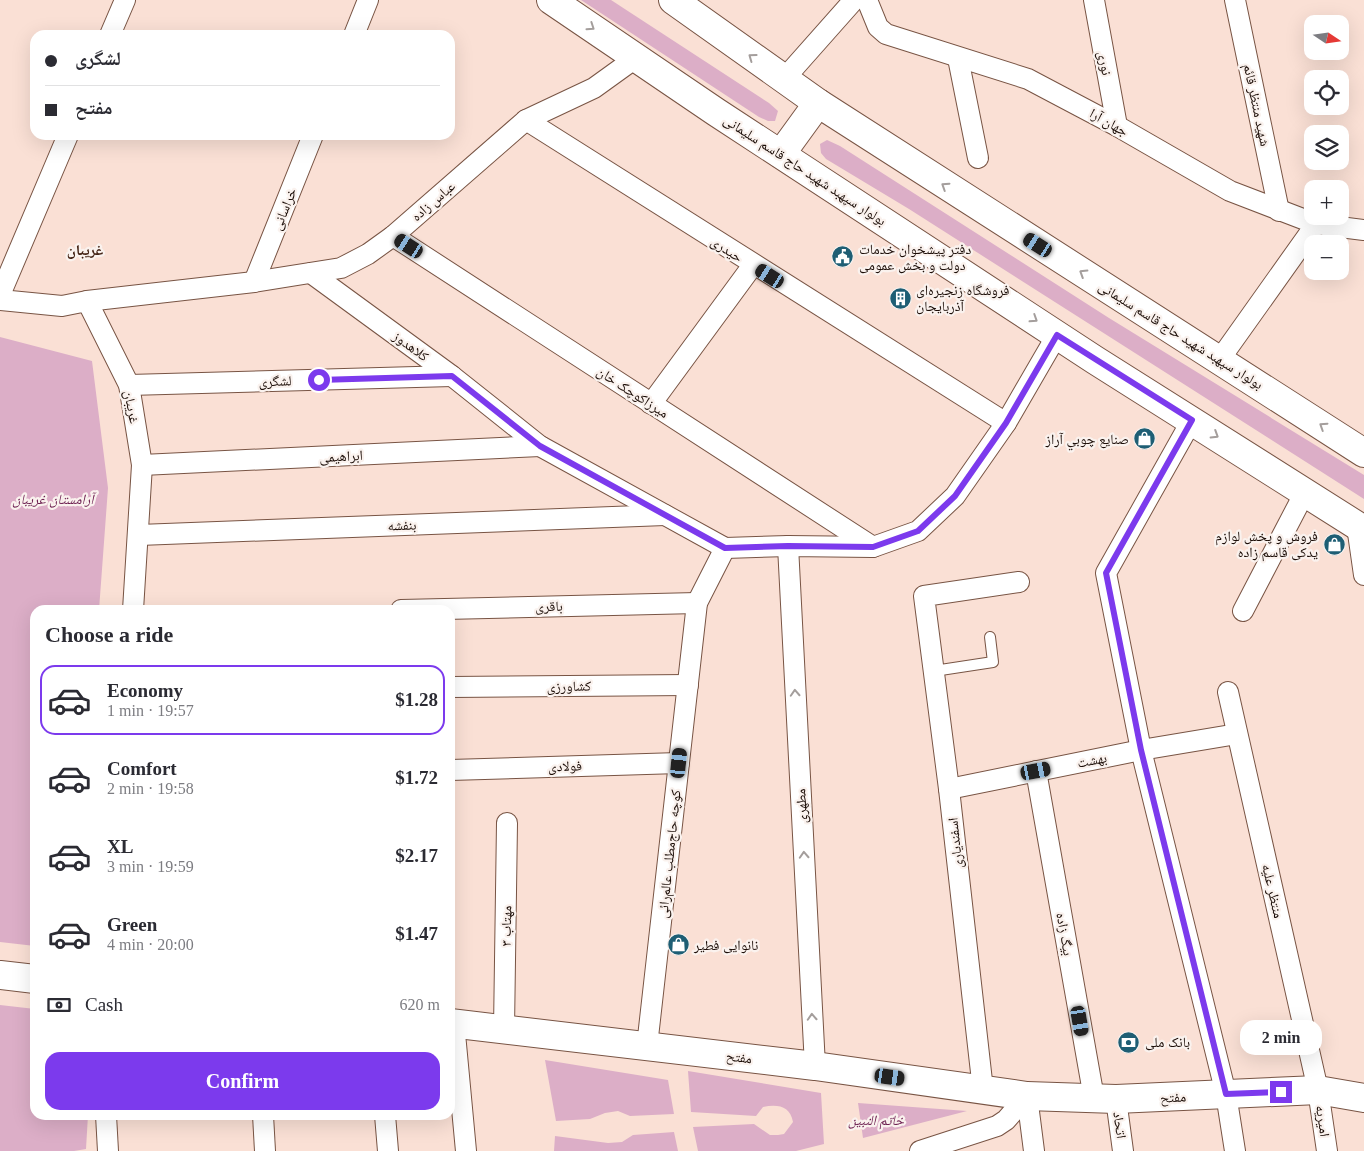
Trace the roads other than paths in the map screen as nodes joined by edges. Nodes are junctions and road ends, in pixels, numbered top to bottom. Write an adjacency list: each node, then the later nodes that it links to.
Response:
1 (125, 0): 9 (street)
2 (368, 0): 10 (street)
3 (551, 0): 11 (main road, بولوار سپهبد شهید حاج قاسم سلیمانی, one-way to 11)
4 (673, 0): 13 (main road, بولوار سپهبد شهید حاج قاسم سلیمانی, one-way to 4)
5 (854, 0): 13 (street)
6 (867, 0): 12 (street, جهان آرا)
7 (1094, 0): 16 (street, نوری)
8 (1235, 0): 21 (street, شهید منتظر قائم)
9 (112, 30)
10 (356, 30)
11 (636, 57): 15 (street, عباس زاده); 19 (main road, بولوار سپهبد شهید حاج قاسم سلیمانی)
12 (958, 58): 16 (street, جهان آرا); 20 (street)
13 (784, 79): 14 (main road, بولوار سپهبد شهید حاج قاسم سلیمانی)
14 (818, 103): 19 (main road); 34 (main road, بولوار سپهبد شهید حاج قاسم سلیمانی, one-way to 14)
15 (526, 120): 26 (street, عباس زاده); 27 (street, حیدری)
16 (1117, 126): 21 (street, جهان آرا)
17 (66, 140): 30 (street)
18 (312, 140): 29 (street, خراسانی)
19 (780, 154): 33 (main road, بولوار سپهبد شهید حاج قاسم سلیمانی, one-way to 33)
20 (978, 158)
21 (1279, 211): 22 (street, جهان آرا)
22 (1304, 220)
23 (1315, 225): 34 (street)
24 (1324, 225): 25 (street, جهان آرا)
25 (1364, 230)
26 (393, 236): 28 (street, عباس زاده); 37 (street, میرزاکوچک خان)
27 (753, 265): 37 (street); 39 (street, حیدری)
28 (311, 273): 29 (street, عباس زاده); 35 (street, کلاهدوز)
29 (254, 282): 32 (street, عباس زاده)
30 (0, 295)
31 (0, 300): 32 (street)
32 (87, 301): 36 (street, غریبان)
33 (1057, 335): 38 (main road, بولوار سپهبد شهید حاج قاسم سلیمانی); 39 (street)
34 (1220, 359): 41 (main road, بولوار سپهبد شهید حاج قاسم سلیمانی, one-way to 34)
35 (452, 376): 36 (street, لشگری); 40 (street, کلاهدوز)
36 (129, 385): 42 (street, غریبان)
37 (652, 404): 48 (street, میرزاکوچک خان)
38 (1192, 420): 43 (main road, بولوار سپهبد شهید حاج قاسم سلیمانی, one-way to 43); 62 (street)
39 (1006, 423): 48 (street)
40 (540, 446): 42 (street, ابراهیمی); 44 (street, کلاهدوز)
41 (1364, 452)
42 (142, 465): 46 (street, غریبان)
43 (1305, 492): 45 (main road, بولوار سپهبد شهید حاج قاسم سلیمانی); 55 (street)
44 (665, 515): 46 (street, بنفشه); 49 (street, کلاهدوز)
45 (1361, 528): 50 (street)
46 (139, 535): 53 (street, غریبان)
47 (788, 546): 48 (street); 49 (street); 74 (street, مطهری, one-way to 47)
48 (873, 547)
49 (725, 548): 52 (street, کوچه حاج‌مطلب عالم‌رائی)
50 (1364, 575)
51 (1019, 582): 57 (street, اسفندیاری)
52 (697, 603): 54 (street, باقری); 58 (street, کوچه حاج‌مطلب عالم‌رائی)
53 (133, 605)
54 (455, 609)
55 (1243, 611)
56 (990, 637): 57 (lane)
57 (934, 671): 66 (street, اسفندیاری)
58 (688, 685): 59 (street, کشاورزی); 63 (street, کوچه حاج‌مطلب عالم‌رائی)
59 (455, 687)
60 (1228, 692): 61 (street, منتظر علیه)
61 (1237, 734): 62 (street, بهشت); 77 (street, منتظر علیه)
62 (1141, 750): 65 (street, بهشت); 78 (street)
63 (679, 763): 64 (street, فولادی); 72 (street, کوچه حاج‌مطلب عالم‌رائی)
64 (455, 770)
65 (1036, 771): 66 (street, بهشت); 81 (street, بیگ زاده)
66 (948, 789): 76 (street, اسفندیاری)
67 (507, 823): 71 (street, مهتاب ۳)
68 (0, 975): 69 (main road)
69 (30, 978)
70 (455, 1023): 71 (main road, مفتح)
71 (504, 1029): 72 (main road, مفتح)
72 (647, 1046): 74 (main road, مفتح)
73 (455, 1050): 89 (street)
74 (815, 1066): 76 (main road, مفتح)
75 (1364, 1077): 77 (main road, مفتح)
76 (983, 1090): 79 (main road, مفتح)
77 (1318, 1090): 78 (main road, مفتح); 80 (main road, مفتح); 94 (street, امیریه)
78 (1226, 1094): 81 (main road, مفتح); 93 (street)
79 (1027, 1096): 81 (main road, مفتح); 85 (street); 91 (street)
80 (1364, 1098)
81 (1105, 1099): 92 (street, اتحاد)
82 (106, 1120): 86 (street)
83 (263, 1120): 87 (street)
84 (385, 1120): 88 (street)
85 (996, 1126): 90 (street); 91 (street)
86 (108, 1151)
87 (266, 1151)
88 (388, 1151)
89 (466, 1151)
90 (922, 1151)
91 (1033, 1151)
92 (1123, 1151)
93 (1235, 1151)
94 (1327, 1151)

